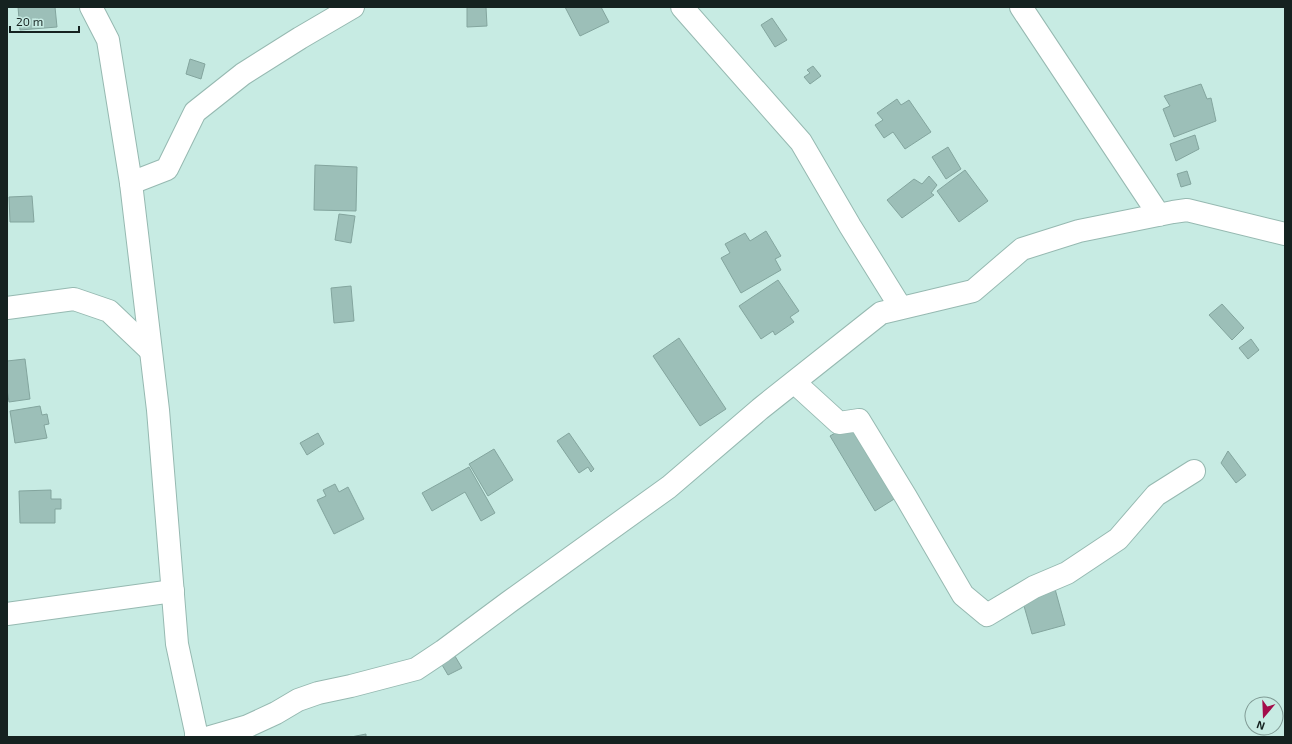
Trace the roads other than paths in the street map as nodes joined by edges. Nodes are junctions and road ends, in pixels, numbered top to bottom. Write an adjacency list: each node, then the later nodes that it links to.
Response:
1 (90, 7): 5 (street)
2 (353, 7): 5 (street)
3 (682, 7): 9 (street)
4 (1021, 7): 6 (street)
5 (130, 183): 10 (street)
6 (1159, 215): 7 (street); 9 (street)
7 (1285, 234)
8 (7, 308): 10 (street)
9 (900, 308): 11 (street)
10 (150, 350): 13 (street)
11 (794, 382): 12 (street); 16 (street)
12 (1194, 471)
13 (173, 591): 14 (street); 15 (street)
14 (7, 614)
15 (196, 737)
16 (210, 737)

